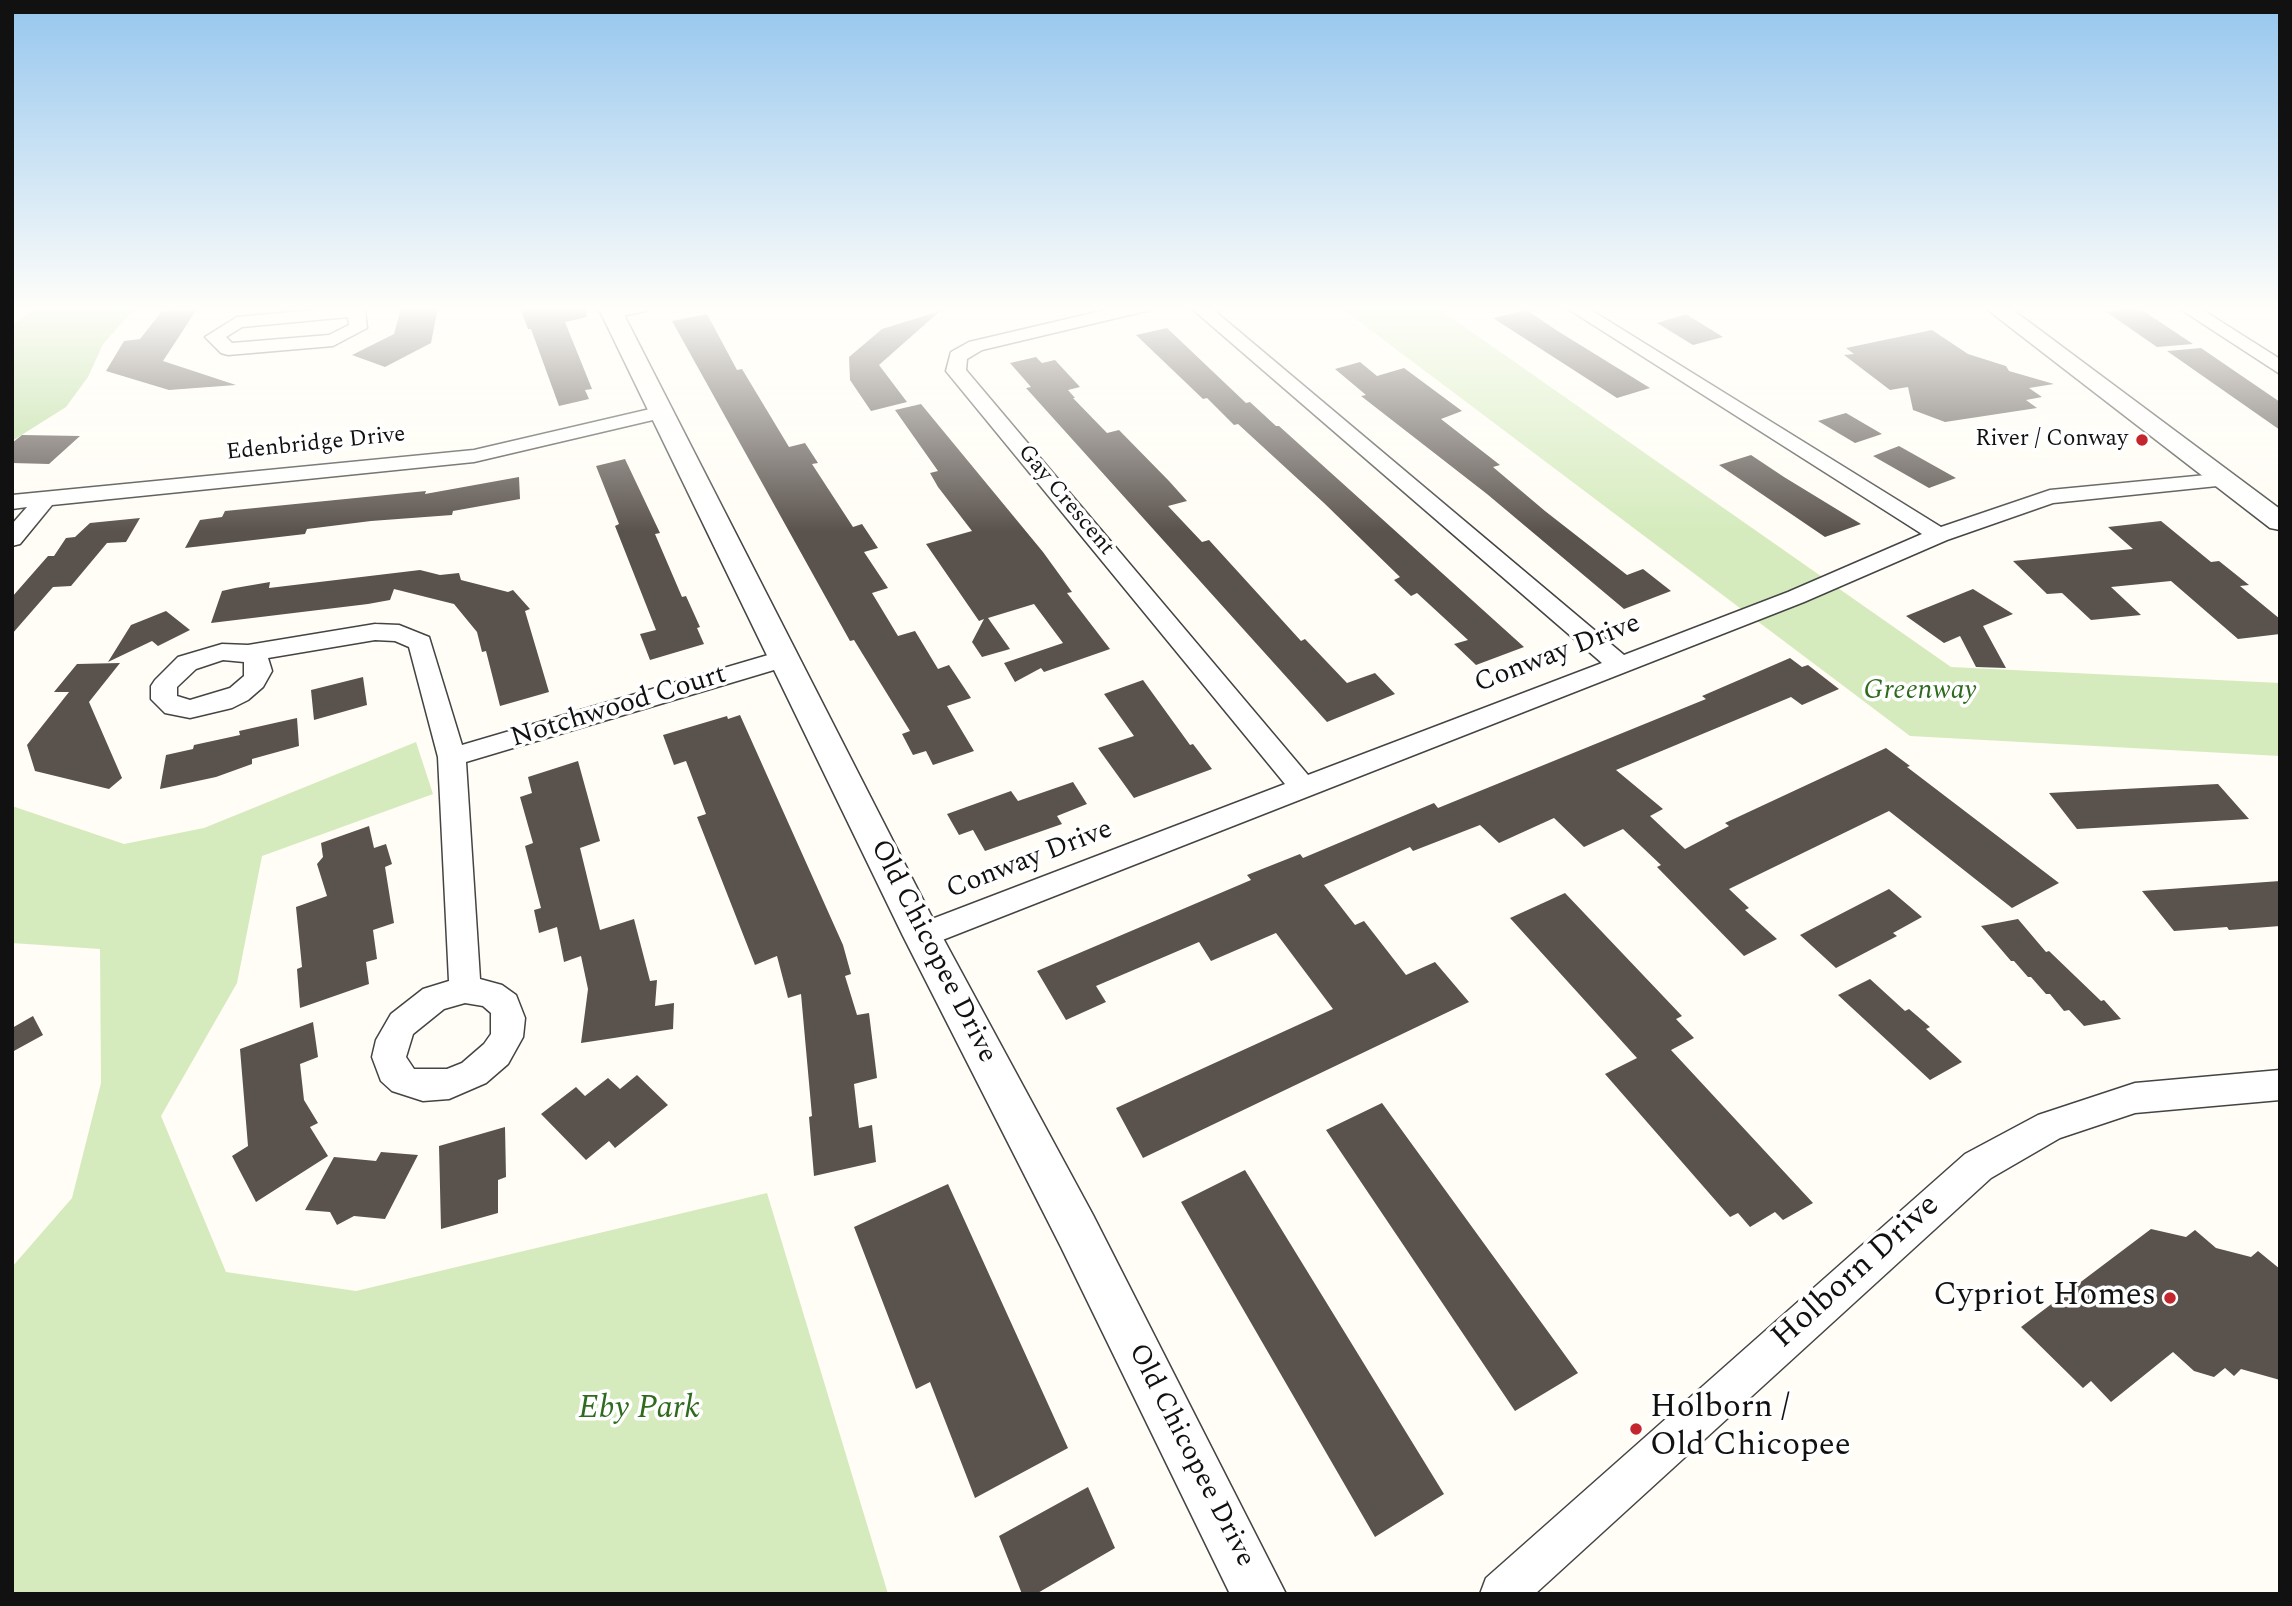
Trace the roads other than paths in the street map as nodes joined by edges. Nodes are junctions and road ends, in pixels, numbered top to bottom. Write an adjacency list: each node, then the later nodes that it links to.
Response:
1 (650, 382): 6 (street, Old Chicopee Drive)
2 (966, 382): 17 (street, Gay Crescent)
3 (1287, 382): 15 (street)
4 (1694, 382): 11 (street)
5 (2096, 382): 7 (street)
6 (663, 412): 8 (street, Edenbridge Drive); 14 (street, Old Chicopee Drive)
7 (2227, 479): 10 (street); 11 (street, Conway Drive)
8 (45, 499): 9 (street, Edenbridge Drive); 12 (street)
9 (12, 502)
10 (2280, 522)
11 (1939, 535): 15 (street, Conway Drive)
12 (12, 539)
13 (248, 653): 16 (street)
14 (785, 658): 16 (street, Notchwood Court); 18 (street, Old Chicopee Drive)
15 (1619, 664): 17 (street, Conway Drive)
16 (453, 757): 19 (street)
17 (1304, 789): 18 (street, Conway Drive)
18 (922, 936): 21 (street, Old Chicopee Drive)
19 (465, 990)
20 (2280, 1085): 22 (street, Holborn Drive)
21 (1259, 1594)
22 (1502, 1594)

